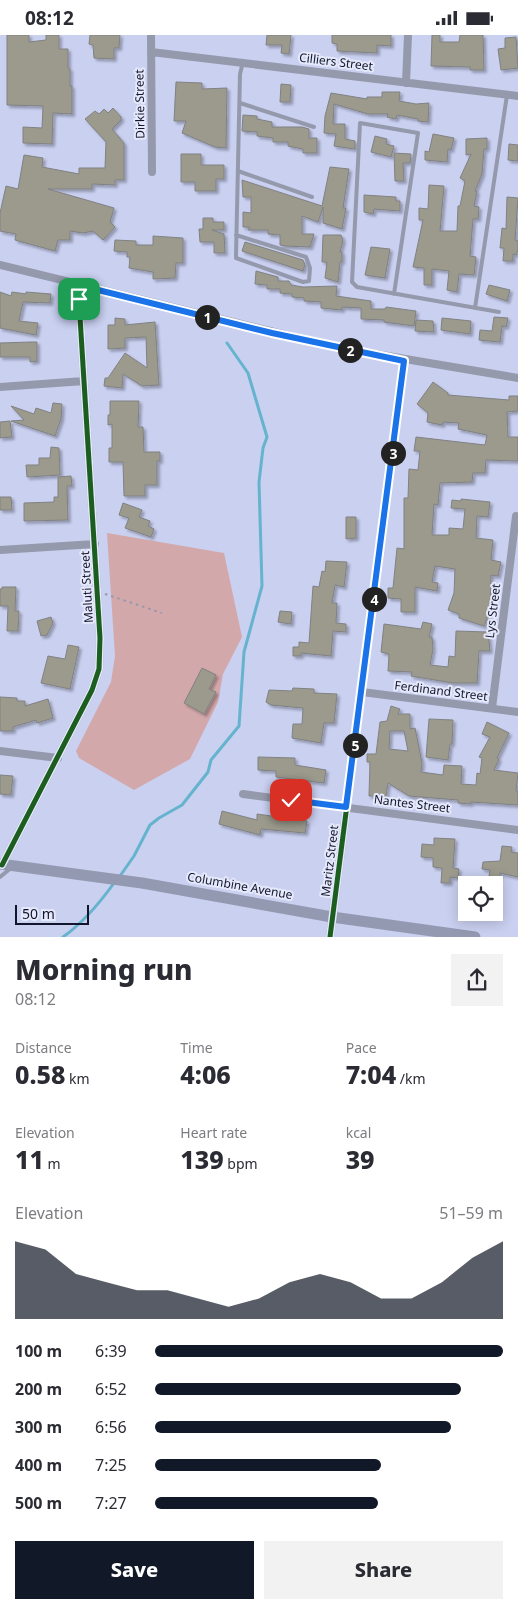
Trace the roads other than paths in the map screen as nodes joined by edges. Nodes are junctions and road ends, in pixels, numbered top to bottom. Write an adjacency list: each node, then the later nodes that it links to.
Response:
1 (151, 35): 3 (street, Dirkie Street)
2 (408, 35): 5 (street)
3 (151, 53): 4 (street, Cilliers Street); 11 (street, Dirkie Street)
4 (244, 63): 5 (street, Cilliers Street); 8 (lane)
5 (406, 83): 6 (street, Cilliers Street)
6 (507, 95): 7 (street, Cilliers Street); 17 (lane)
7 (518, 96)
8 (240, 103): 9 (lane); 10 (lane)
9 (314, 127)
10 (238, 171): 12 (lane); 13 (lane)
11 (152, 172)
12 (312, 197)
13 (236, 235): 13 (lane)
14 (0, 265): 15 (street)
15 (78, 285): 19 (street); 21 (street, Maluti Street)
16 (394, 294): 16 (lane); 17 (lane)
17 (475, 308): 18 (lane)
18 (499, 312)
19 (404, 361): 20 (street); 26 (street, Maritz Street)
20 (518, 377)
21 (84, 381): 22 (street); 24 (street, Maluti Street)
22 (0, 387)
23 (516, 516): 27 (street, Lys Street)
24 (95, 544): 25 (street); 30 (street, Maluti Street)
25 (0, 550)
26 (362, 692): 27 (street, Ferdinand Street); 32 (street, Maritz Street)
27 (492, 708): 28 (street, Ferdinand Street)
28 (518, 712)
29 (0, 751): 30 (street)
30 (58, 759): 34 (street, Maluti Street)
31 (243, 794): 32 (street, Nantes Street)
32 (346, 807): 33 (street, Nantes Street); 36 (street, Maritz Street)
33 (518, 830)
34 (5, 865): 35 (lane); 36 (main road, Columbine Avenue)
35 (0, 877)
36 (332, 917): 37 (street, Maritz Street); 38 (main road, Columbine Avenue)
37 (330, 937)
38 (475, 937)

